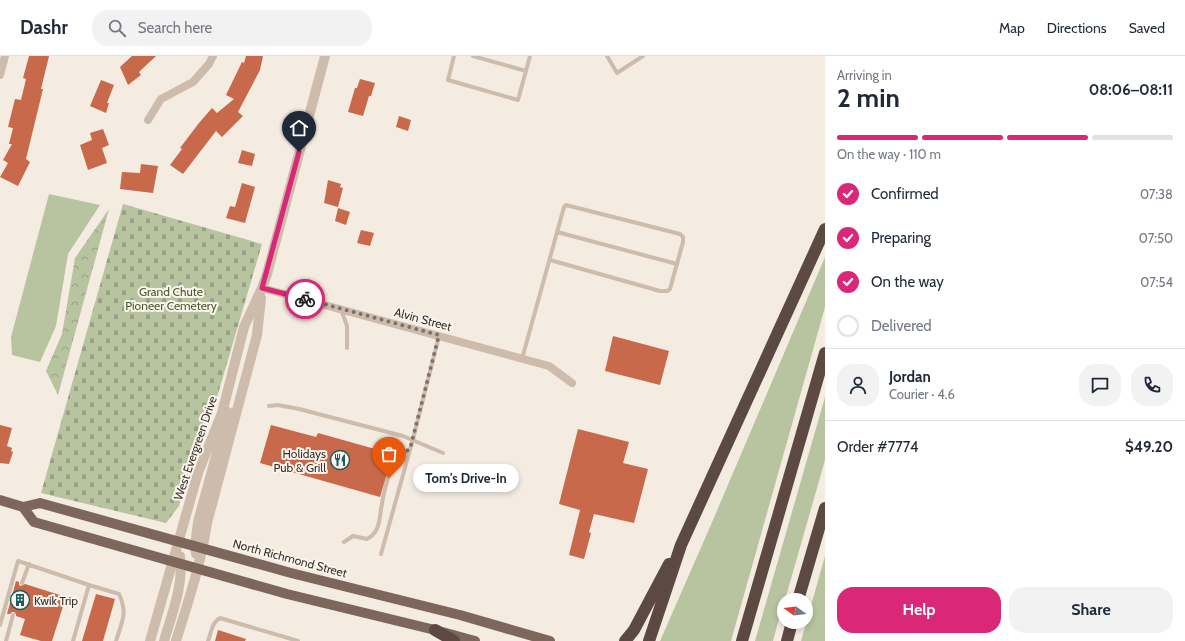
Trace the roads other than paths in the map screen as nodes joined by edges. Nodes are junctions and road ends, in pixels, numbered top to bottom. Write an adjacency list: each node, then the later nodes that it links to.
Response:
1 (5, 56): 10 (street)
2 (213, 56): 11 (street)
3 (325, 56): 16 (street, West Evergreen Drive)
4 (454, 56): 9 (lane)
5 (473, 56): 9 (lane)
6 (530, 56): 9 (lane)
7 (607, 56): 8 (lane)
8 (643, 56)
9 (526, 71)
10 (0, 75)
11 (148, 120)
12 (825, 229): 33 (highway)
13 (557, 232): 14 (lane); 15 (lane); 15 (lane)
14 (550, 260): 15 (lane); 21 (lane)
15 (677, 264)
16 (262, 288): 17 (street, Alvin Street); 22 (street, West Evergreen Drive); 34 (street, West Evergreen Drive)
17 (341, 309): 18 (street, Alvin Street); 19 (lane)
18 (439, 335): 21 (street, Alvin Street); 25 (lane)
19 (347, 348)
20 (825, 353): 59 (highway)
21 (522, 359): 23 (street, Alvin Street)
22 (231, 376): 31 (street, West Evergreen Drive); 34 (street)
23 (572, 383)
24 (269, 406): 25 (lane)
25 (413, 440): 26 (lane); 27 (lane)
26 (410, 449): 32 (lane); 35 (lane)
27 (443, 453)
28 (0, 500): 29 (main road, North Richmond Street)
29 (23, 507): 31 (main road, North Richmond Street); 36 (main road)
30 (825, 508): 41 (highway)
31 (178, 542): 34 (main road, North Richmond Street); 36 (street, West Evergreen Drive)
32 (344, 542)
33 (682, 545): 57 (highway); 58 (highway)
34 (199, 547): 38 (street, West Evergreen Drive); 56 (main road, North Richmond Street)
35 (381, 554)
36 (177, 563): 38 (main road); 49 (street, West Evergreen Drive); 50 (street)
37 (29, 564): 39 (lane); 40 (lane); 43 (lane)
38 (198, 568): 45 (main road); 51 (street, West Evergreen Drive)
39 (22, 583)
40 (89, 584): 47 (lane); 48 (lane)
41 (800, 593)
42 (13, 615): 46 (lane)
43 (0, 625)
44 (790, 629): 60 (highway)
45 (435, 630): 54 (highway); 55 (main road)
46 (6, 641)
47 (73, 641)
48 (116, 641)
49 (150, 641)
50 (164, 641)
51 (176, 641)
52 (208, 641): 53 (lane)
53 (298, 641)
54 (454, 641)
55 (475, 641)
56 (550, 641)
57 (625, 641)
58 (649, 641)
59 (742, 641)
60 (787, 641)

